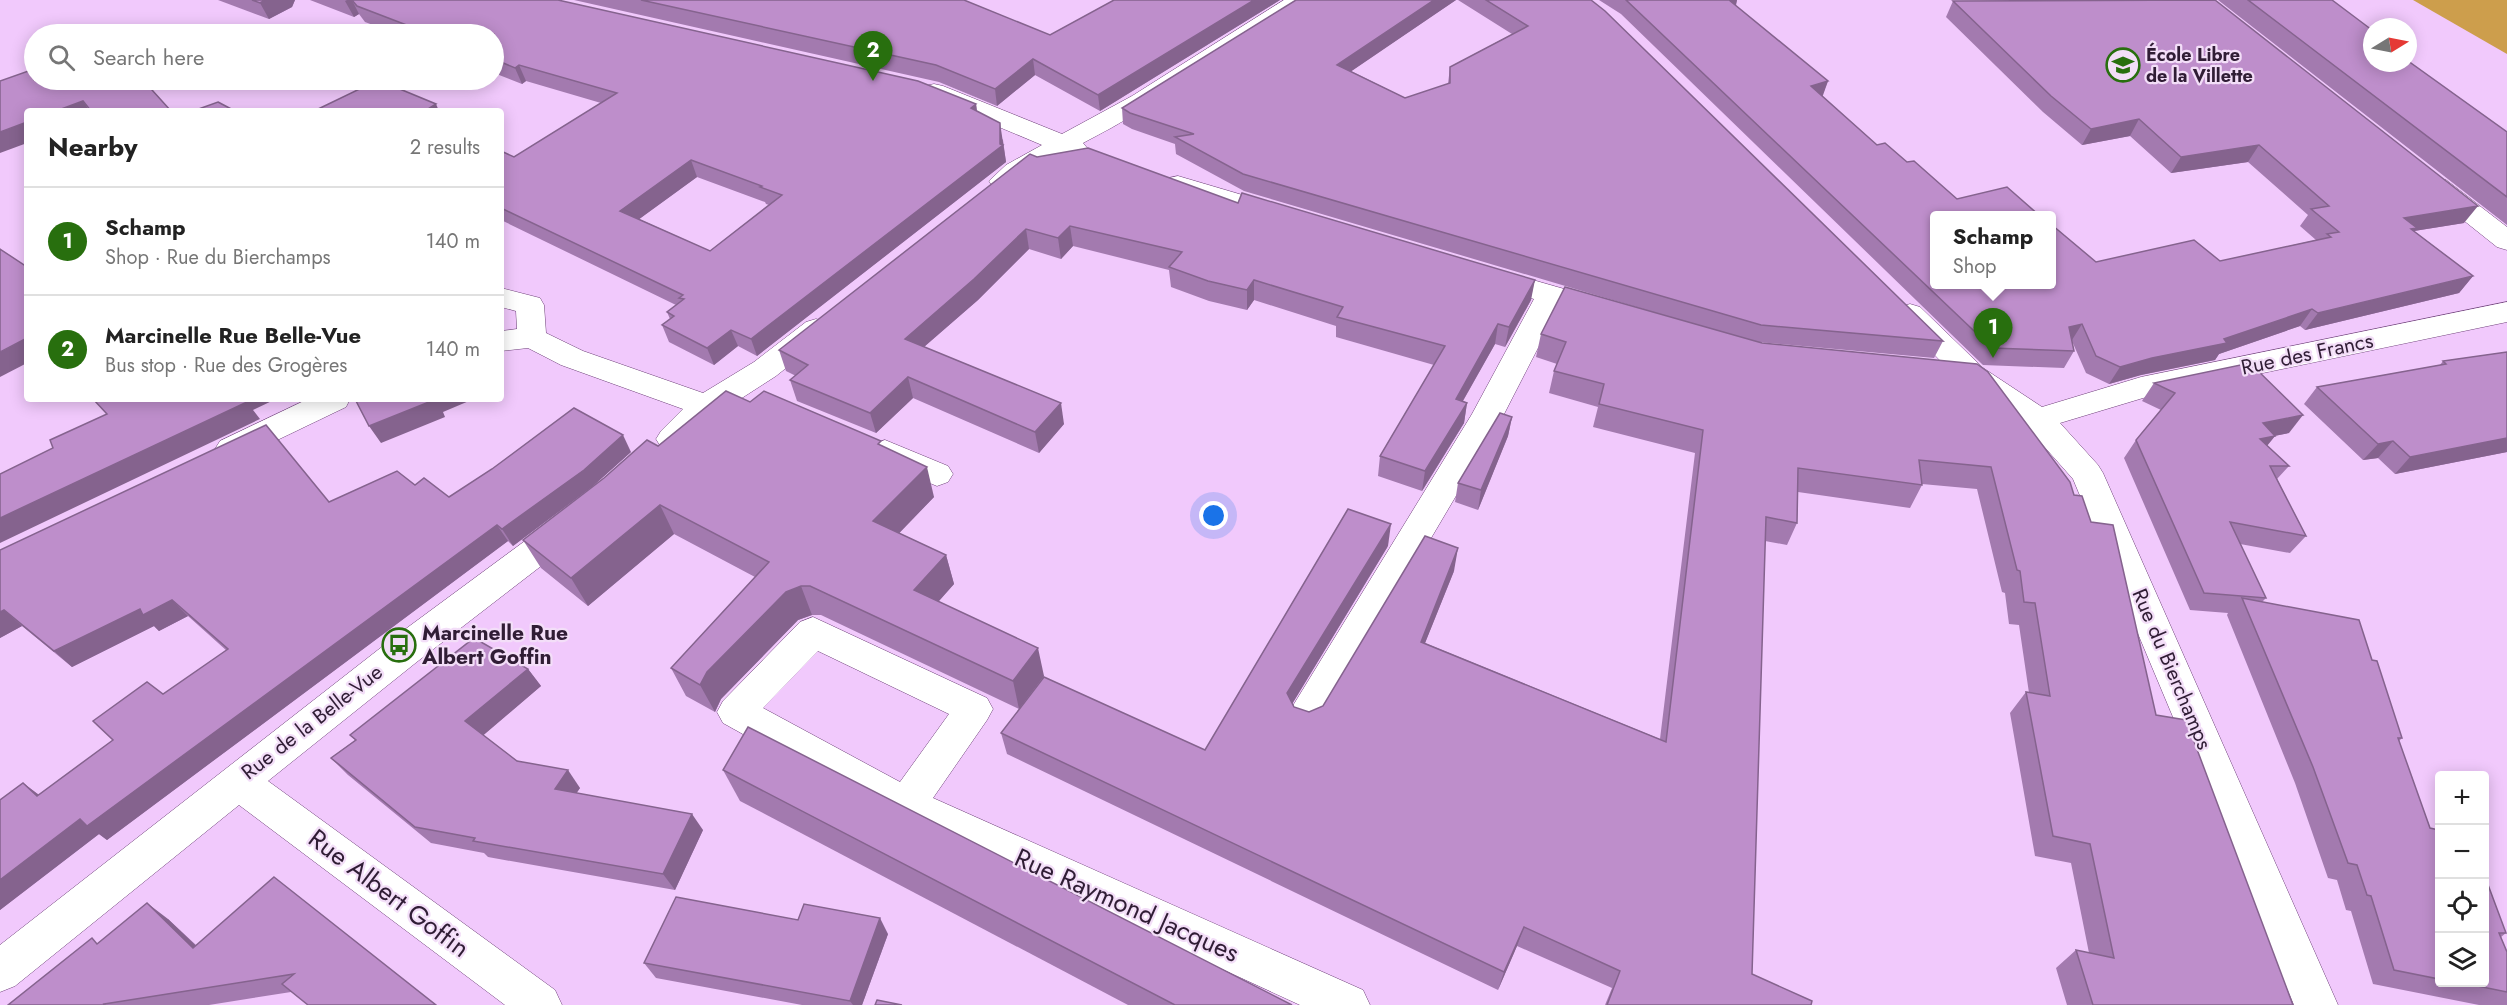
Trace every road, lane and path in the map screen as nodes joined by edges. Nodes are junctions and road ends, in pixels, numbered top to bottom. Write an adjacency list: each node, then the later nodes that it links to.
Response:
1 (1301, 0): 3 (street)
2 (907, 84): 3 (street)
3 (1061, 144): 4 (street); 7 (street)
4 (1104, 161)
5 (2414, 168): 9 (street)
6 (1149, 175): 8 (street)
7 (980, 199)
8 (1305, 223)
9 (2507, 241)
10 (1462, 269): 11 (street)
11 (1551, 295): 16 (street); 30 (street)
12 (504, 298): 17 (street)
13 (1894, 298): 20 (street, Rue du Bierchamps)
14 (840, 310): 21 (street)
15 (2507, 312): 24 (street, Rue des Francs)
16 (1630, 318)
17 (532, 338): 18 (street); 21 (street)
18 (504, 341)
19 (1928, 371): 20 (street)
20 (1972, 375): 24 (street, Rue du Bierchamps)
21 (719, 397): 23 (street); 27 (street)
22 (329, 402): 26 (street)
23 (764, 402)
24 (2038, 419): 36 (street, Rue du Bierchamps)
25 (862, 442): 28 (street)
26 (205, 461)
27 (645, 464)
28 (937, 474)
29 (588, 512): 31 (street, Rue de la Belle-Vue)
30 (1307, 715)
31 (238, 781): 33 (street, Rue de la Belle-Vue); 34 (street, Rue Albert Goffin)
32 (906, 805): 32 (street, Rue Raymond Jacques); 35 (street, Rue Raymond Jacques)
33 (0, 971)
34 (540, 1005)
35 (1348, 1005)
36 (2316, 1005)

